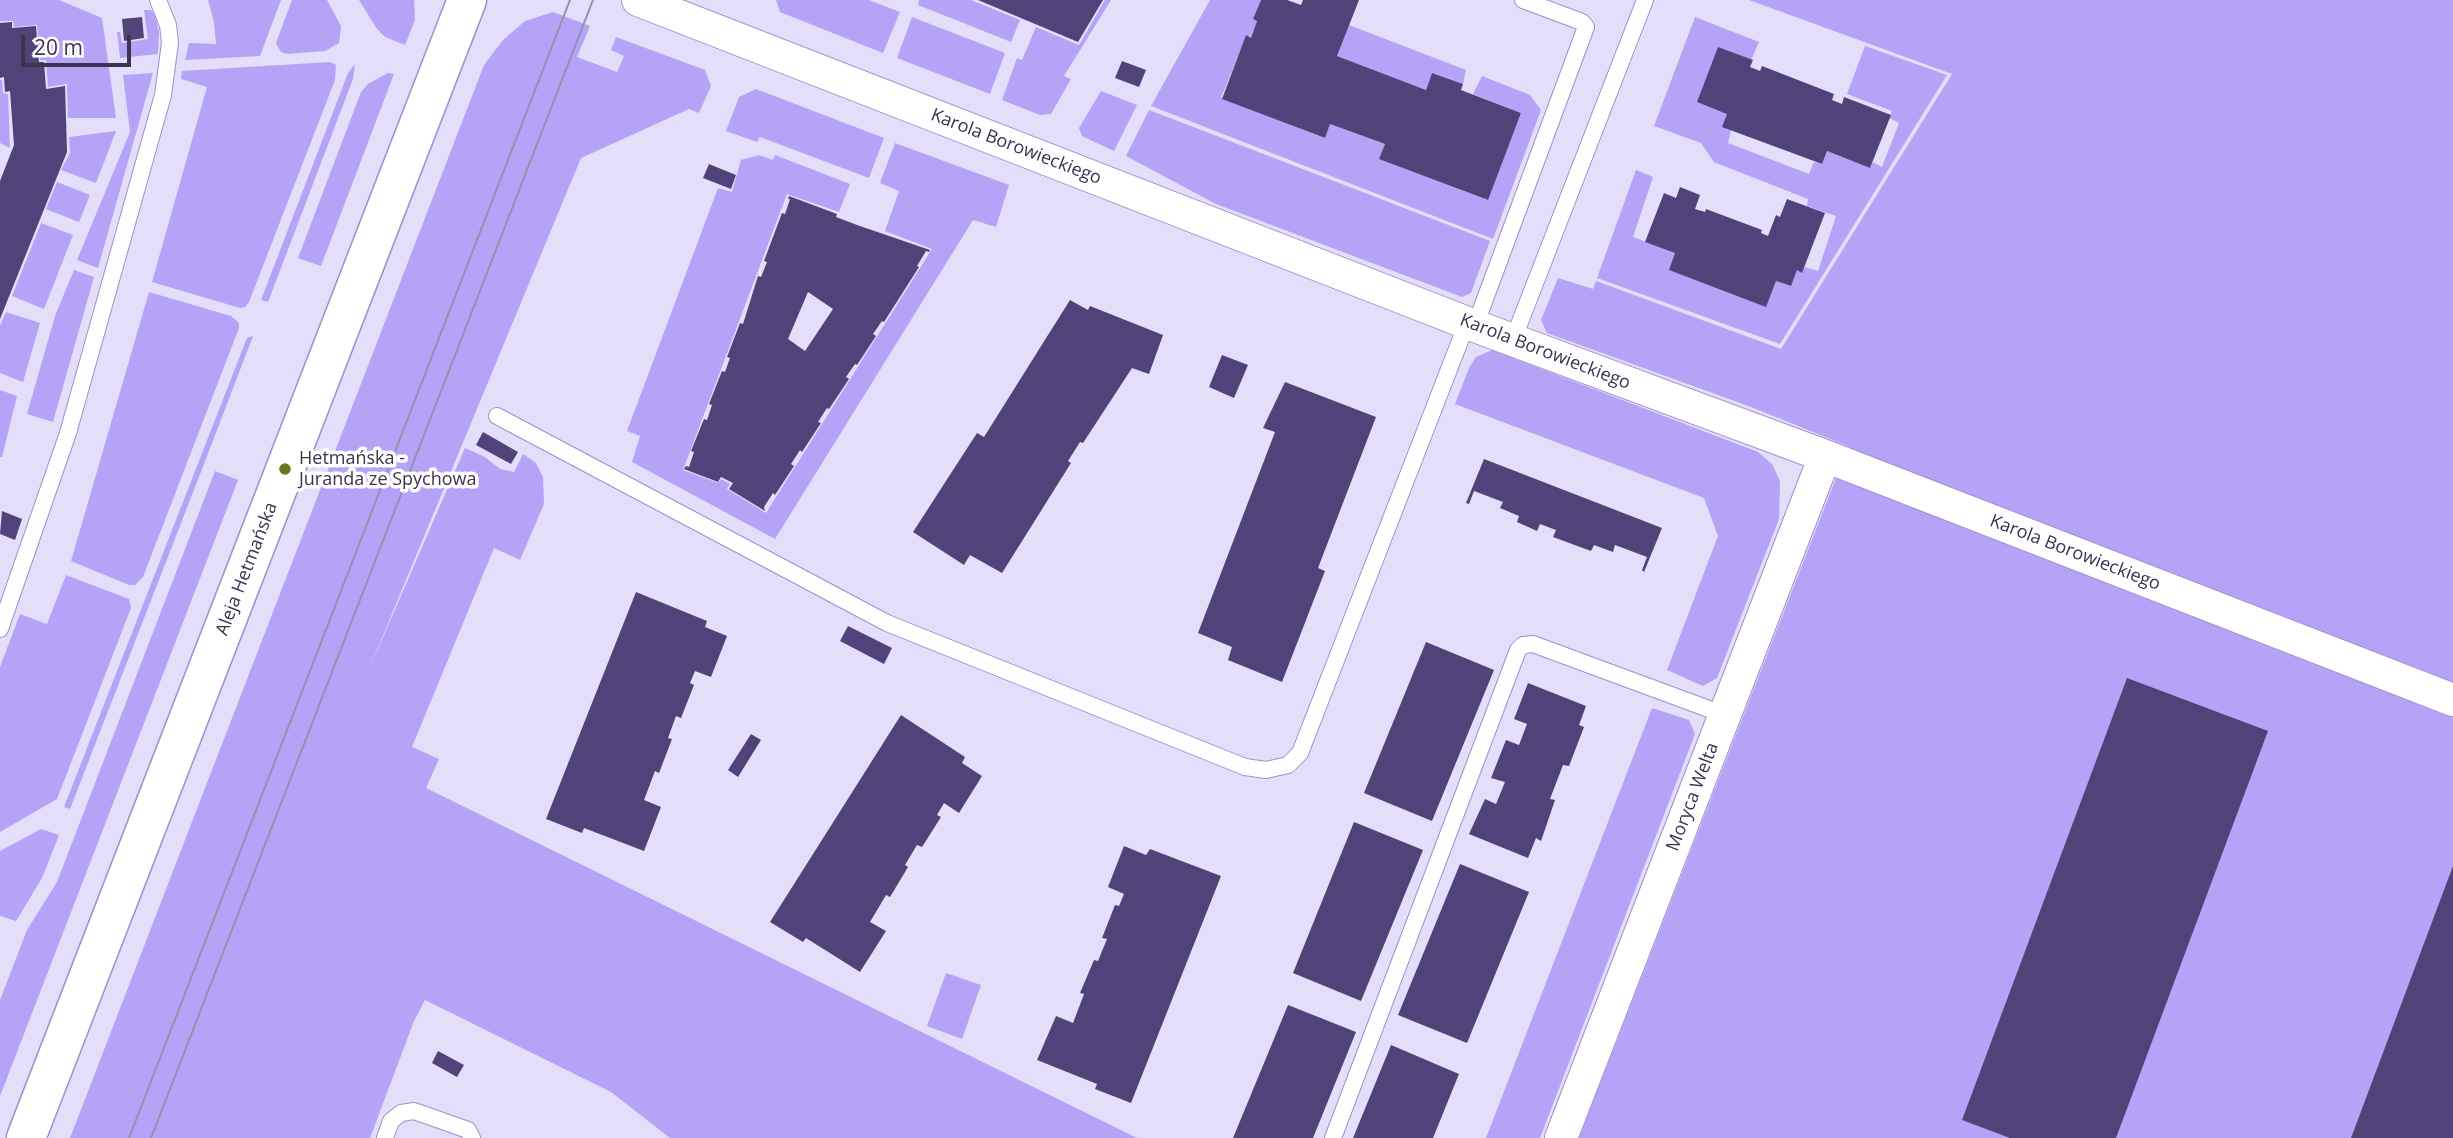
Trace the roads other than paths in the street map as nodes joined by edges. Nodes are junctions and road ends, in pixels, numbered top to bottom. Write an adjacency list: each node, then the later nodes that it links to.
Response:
1 (158, 0): 10 (lane)
2 (467, 0): 14 (street, Aleja Hetmańska)
3 (638, 0): 6 (street, Karola Borowieckiego)
4 (1523, 0): 6 (lane)
5 (1645, 0): 7 (lane)
6 (1471, 324): 7 (street, Karola Borowieckiego); 8 (lane)
7 (1513, 340): 9 (street, Karola Borowieckiego)
8 (497, 416)
9 (1825, 456): 12 (street, Karola Borowieckiego); 13 (street, Moryca Welta)
10 (7, 590): 11 (lane)
11 (0, 629)
12 (2453, 700)
13 (1725, 715): 17 (lane); 18 (street, Moryca Welta)
14 (26, 1138)
15 (385, 1138): 16 (lane)
16 (472, 1138)
17 (1333, 1138)
18 (1561, 1138)

